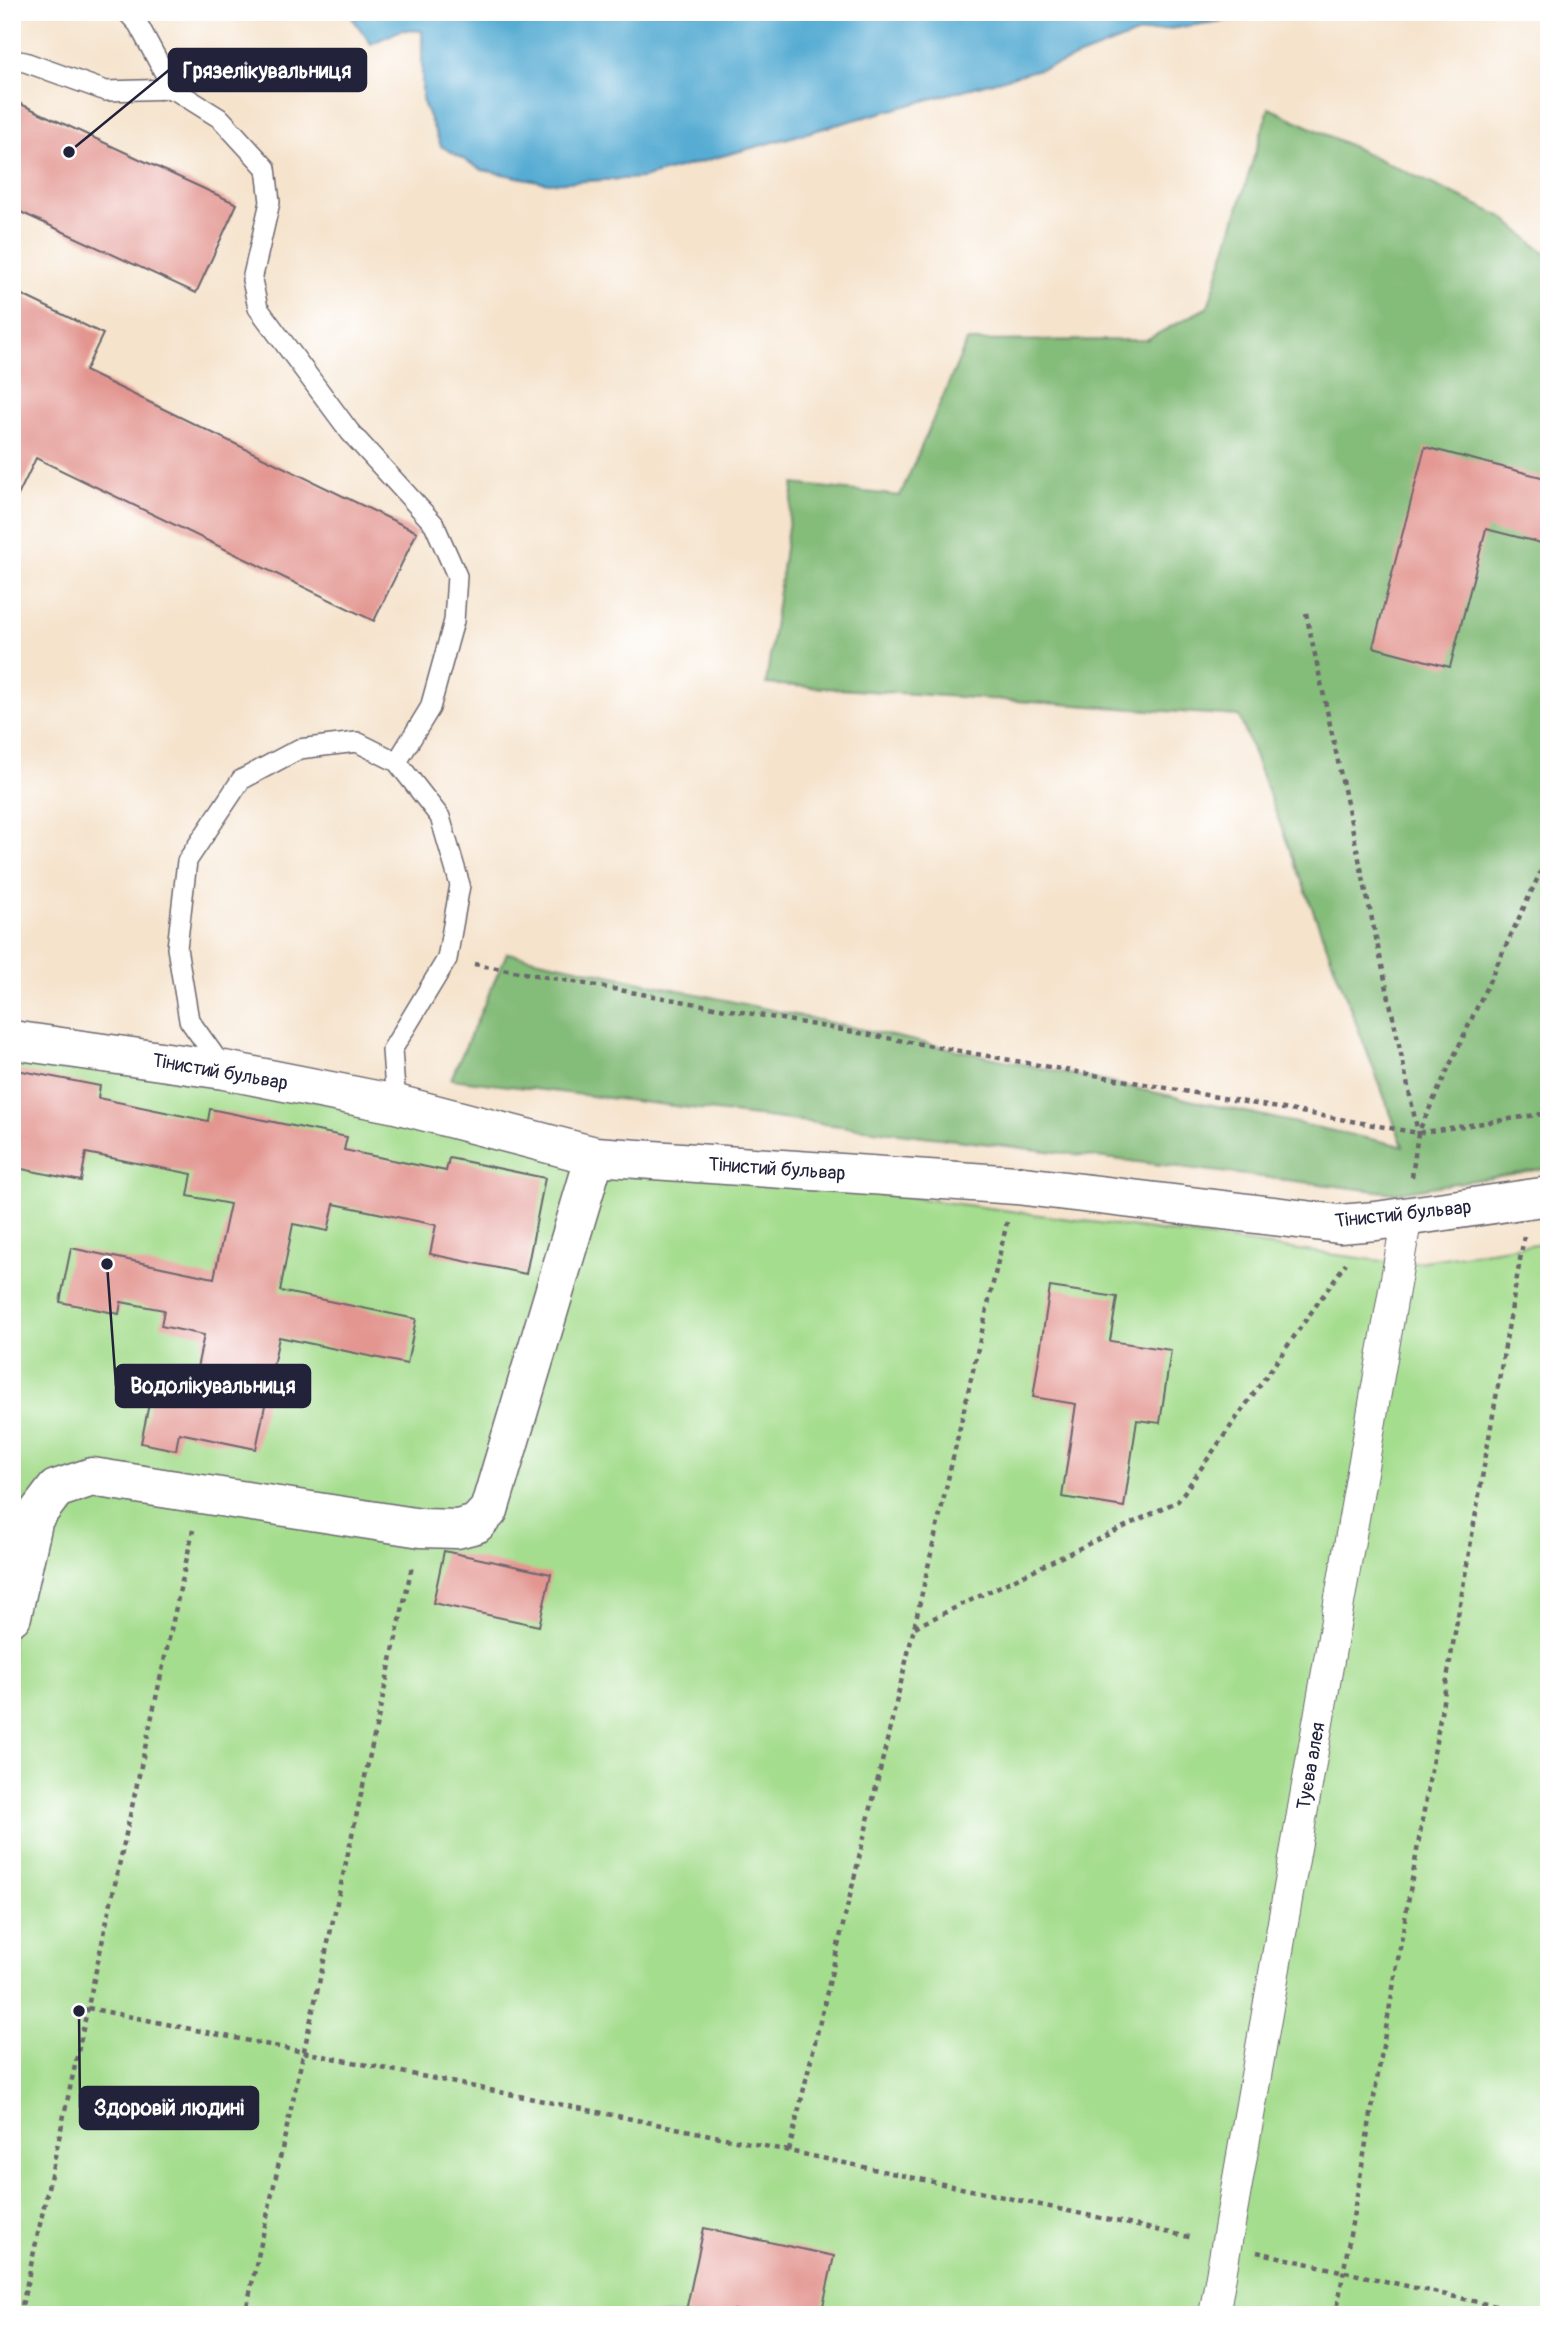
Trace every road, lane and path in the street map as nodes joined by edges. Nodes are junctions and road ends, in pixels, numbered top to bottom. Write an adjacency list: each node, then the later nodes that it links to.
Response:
1 (127, 12): 3 (lane)
2 (12, 60): 3 (lane)
3 (173, 89): 5 (lane)
4 (1306, 613): 12 (path)
5 (397, 762): 7 (lane); 9 (lane)
6 (1549, 854): 12 (path)
7 (447, 959): 10 (lane); 12 (path)
8 (12, 1040): 9 (street, Тінистий бульвар)
9 (224, 1070): 10 (street, Тінистий бульвар)
10 (396, 1104): 13 (street, Тінистий бульвар)
11 (1549, 1113): 12 (path)
12 (1418, 1133)
13 (595, 1156): 14 (street, Тінистий бульвар); 18 (street)
14 (1016, 1185): 16 (street, Тінистий бульвар); 20 (path)
15 (1540, 1197): 16 (street, Тінистий бульвар); 25 (path)
16 (1392, 1219): 20 (path); 24 (street, Туєва алея)
17 (200, 1495): 18 (street); 19 (street); 21 (path)
18 (421, 1528): 22 (path)
19 (12, 1616)
20 (914, 1628): 23 (path)
21 (88, 2008): 22 (path); 26 (path)
22 (303, 2052): 23 (path); 27 (path)
23 (789, 2151): 24 (path)
24 (1227, 2245): 25 (path); 28 (street, Туєва алея)
25 (1343, 2271): 29 (path); 30 (path)
26 (20, 2315)
27 (244, 2315)
28 (1214, 2315)
29 (1336, 2315)
30 (1535, 2315)

